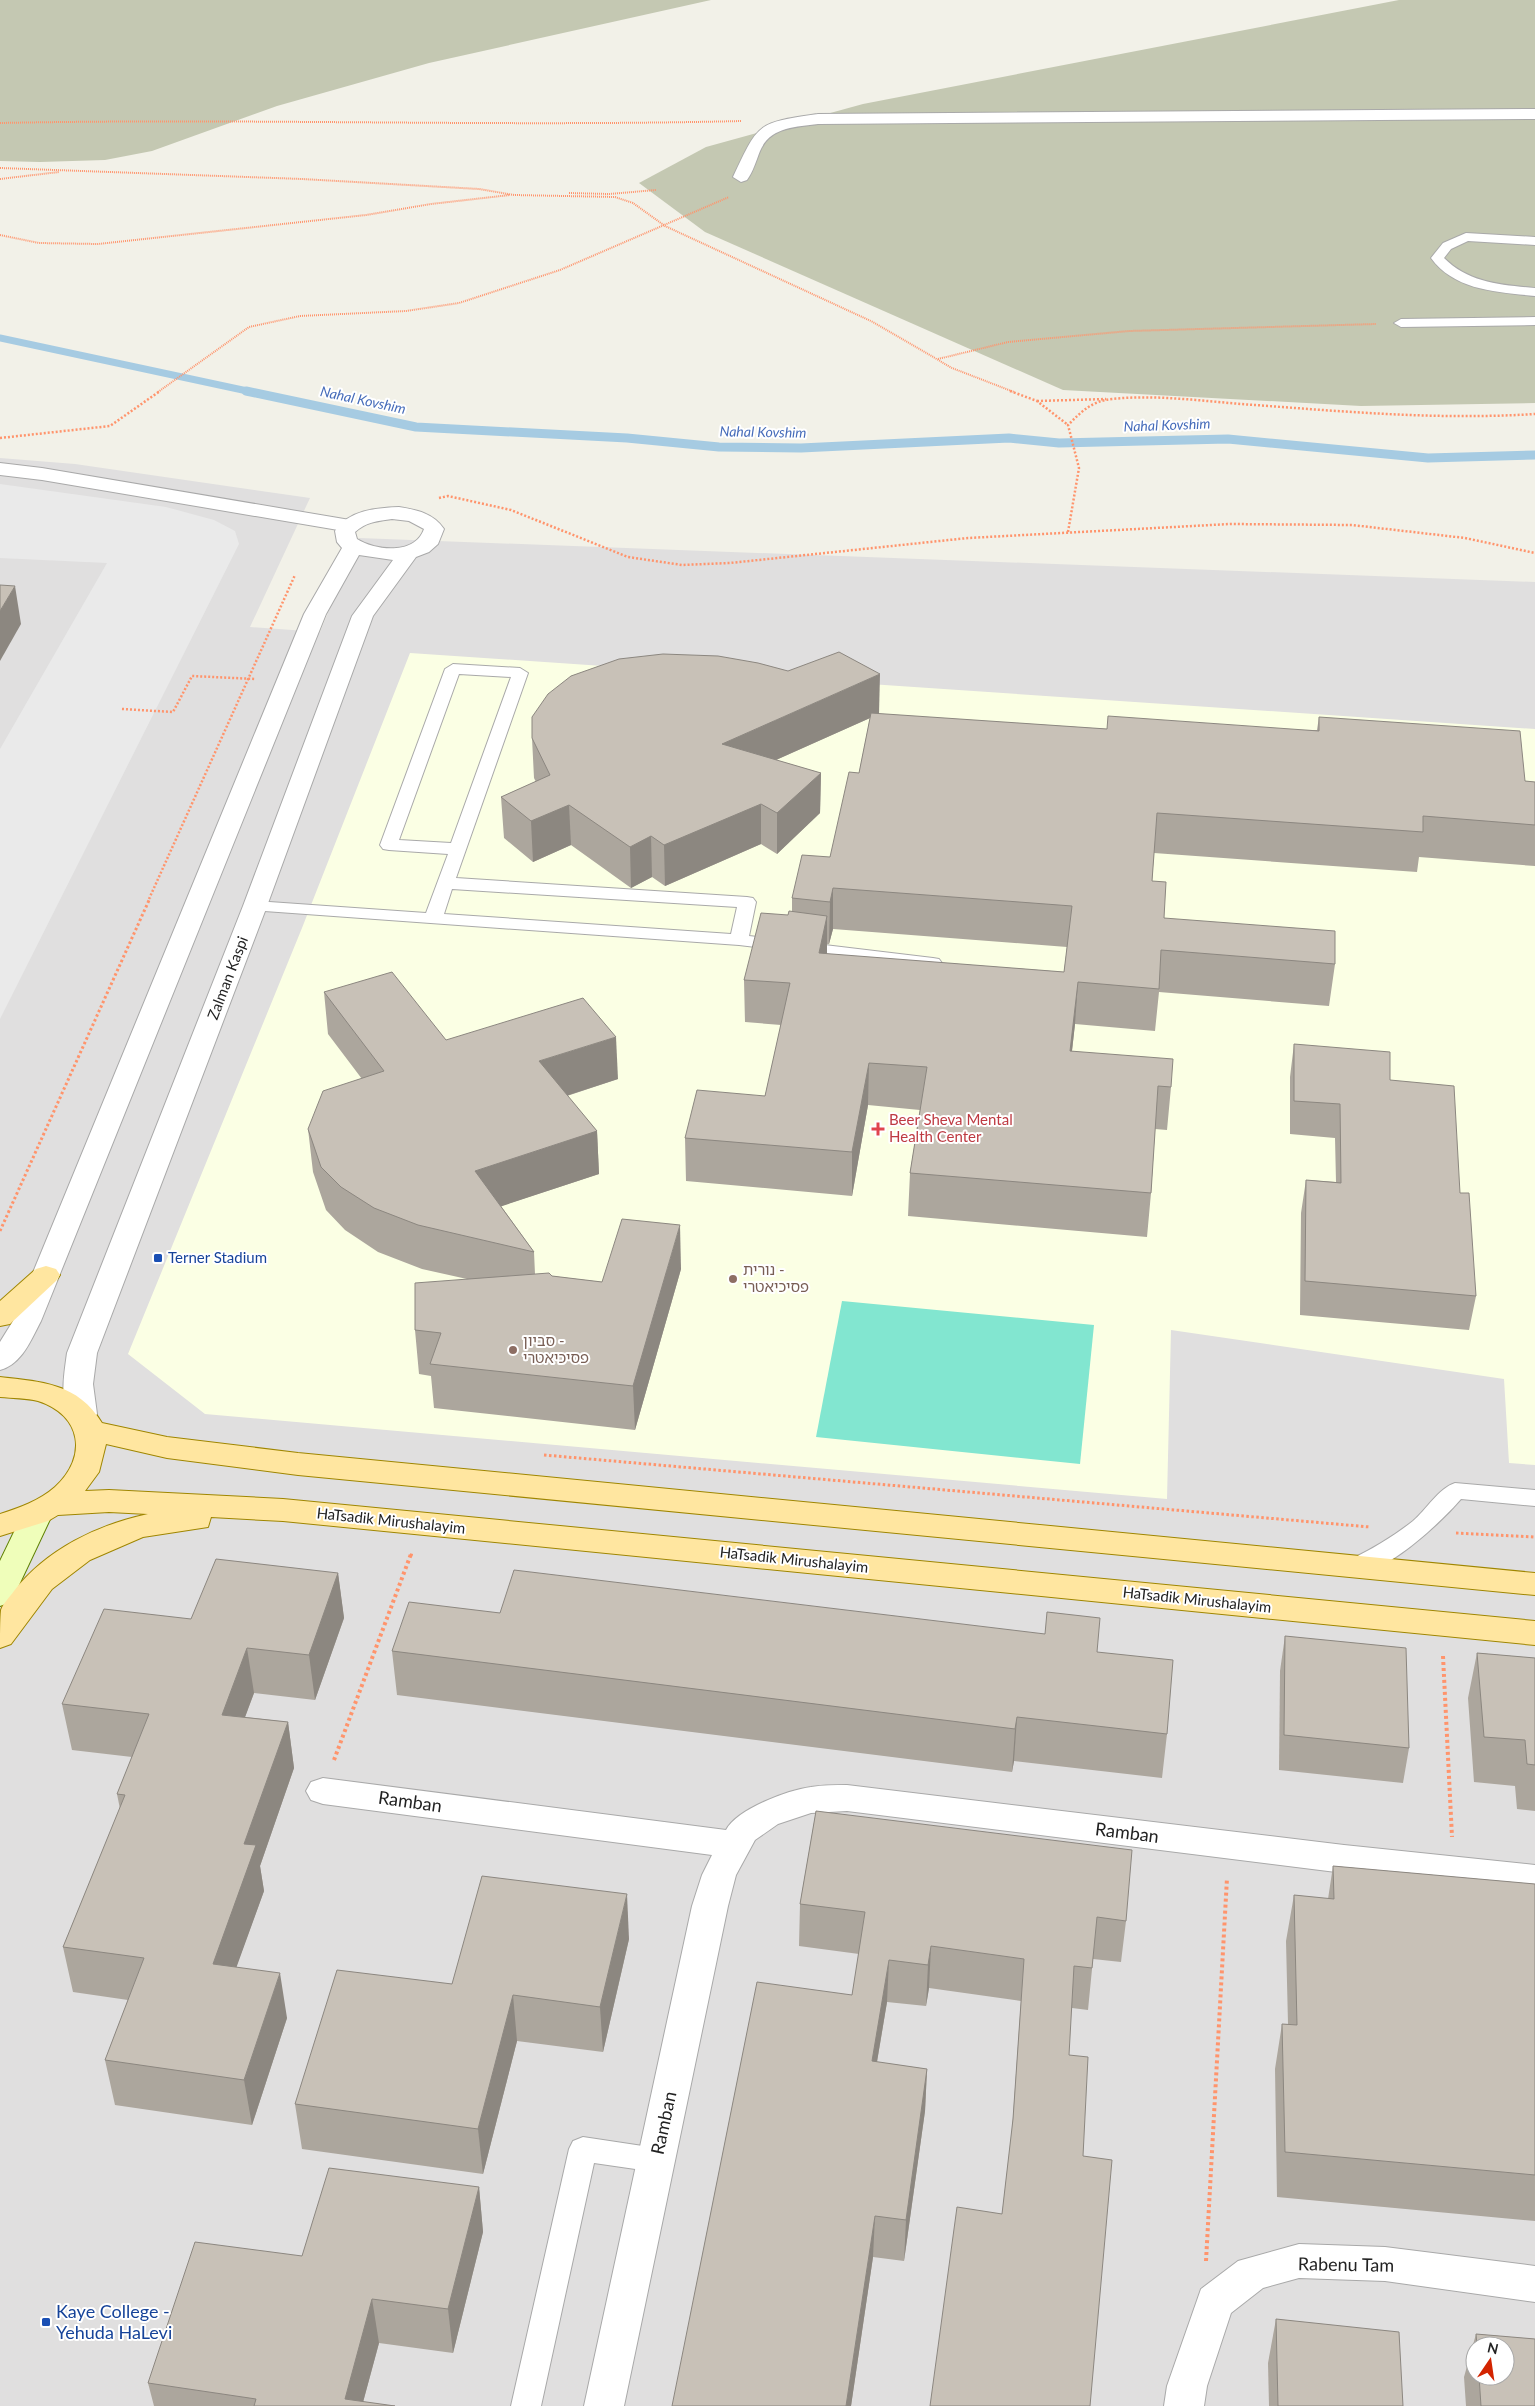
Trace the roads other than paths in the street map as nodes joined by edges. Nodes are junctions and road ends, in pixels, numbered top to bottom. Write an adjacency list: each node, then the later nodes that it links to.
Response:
1 (1535, 114): 2 (street)
2 (741, 178)
3 (1535, 241): 4 (lane)
4 (1535, 292)
5 (1535, 321): 6 (lane)
6 (1401, 323)
7 (0, 469): 8 (street)
8 (351, 537): 9 (street); 9 (street); 16 (street)
9 (409, 552): 12 (street, Zalman Kaspi)
10 (458, 849): 10 (lane); 11 (lane)
11 (446, 883): 13 (lane); 14 (lane)
12 (255, 906): 13 (lane); 20 (street, Zalman Kaspi)
13 (433, 919): 14 (lane)
14 (739, 940): 15 (lane)
15 (953, 966)
16 (46, 1275): 17 (main road); 18 (street)
17 (0, 1317)
18 (0, 1360)
19 (0, 1387): 20 (main road)
20 (87, 1422): 22 (main road); 25 (main road)
21 (1535, 1498): 25 (lane)
22 (46, 1508): 23 (main road, HaTsadik Mirushalayim); 24 (main road); 27 (main road)
23 (283, 1510): 28 (main road, HaTsadik Mirushalayim); 29 (main road)
24 (0, 1525)
25 (1358, 1566): 26 (main road)
26 (1535, 1584)
27 (0, 1594)
28 (1535, 1633)
29 (0, 1636)
30 (323, 1791): 31 (street, Ramban)
31 (736, 1845): 32 (street, Ramban); 33 (street, Ramban)
32 (1535, 1879)
33 (656, 2160): 35 (lane); 36 (street, Ramban)
34 (1535, 2284): 37 (street, Rabenu Tam)
35 (526, 2406)
36 (604, 2406)
37 (1184, 2406)

